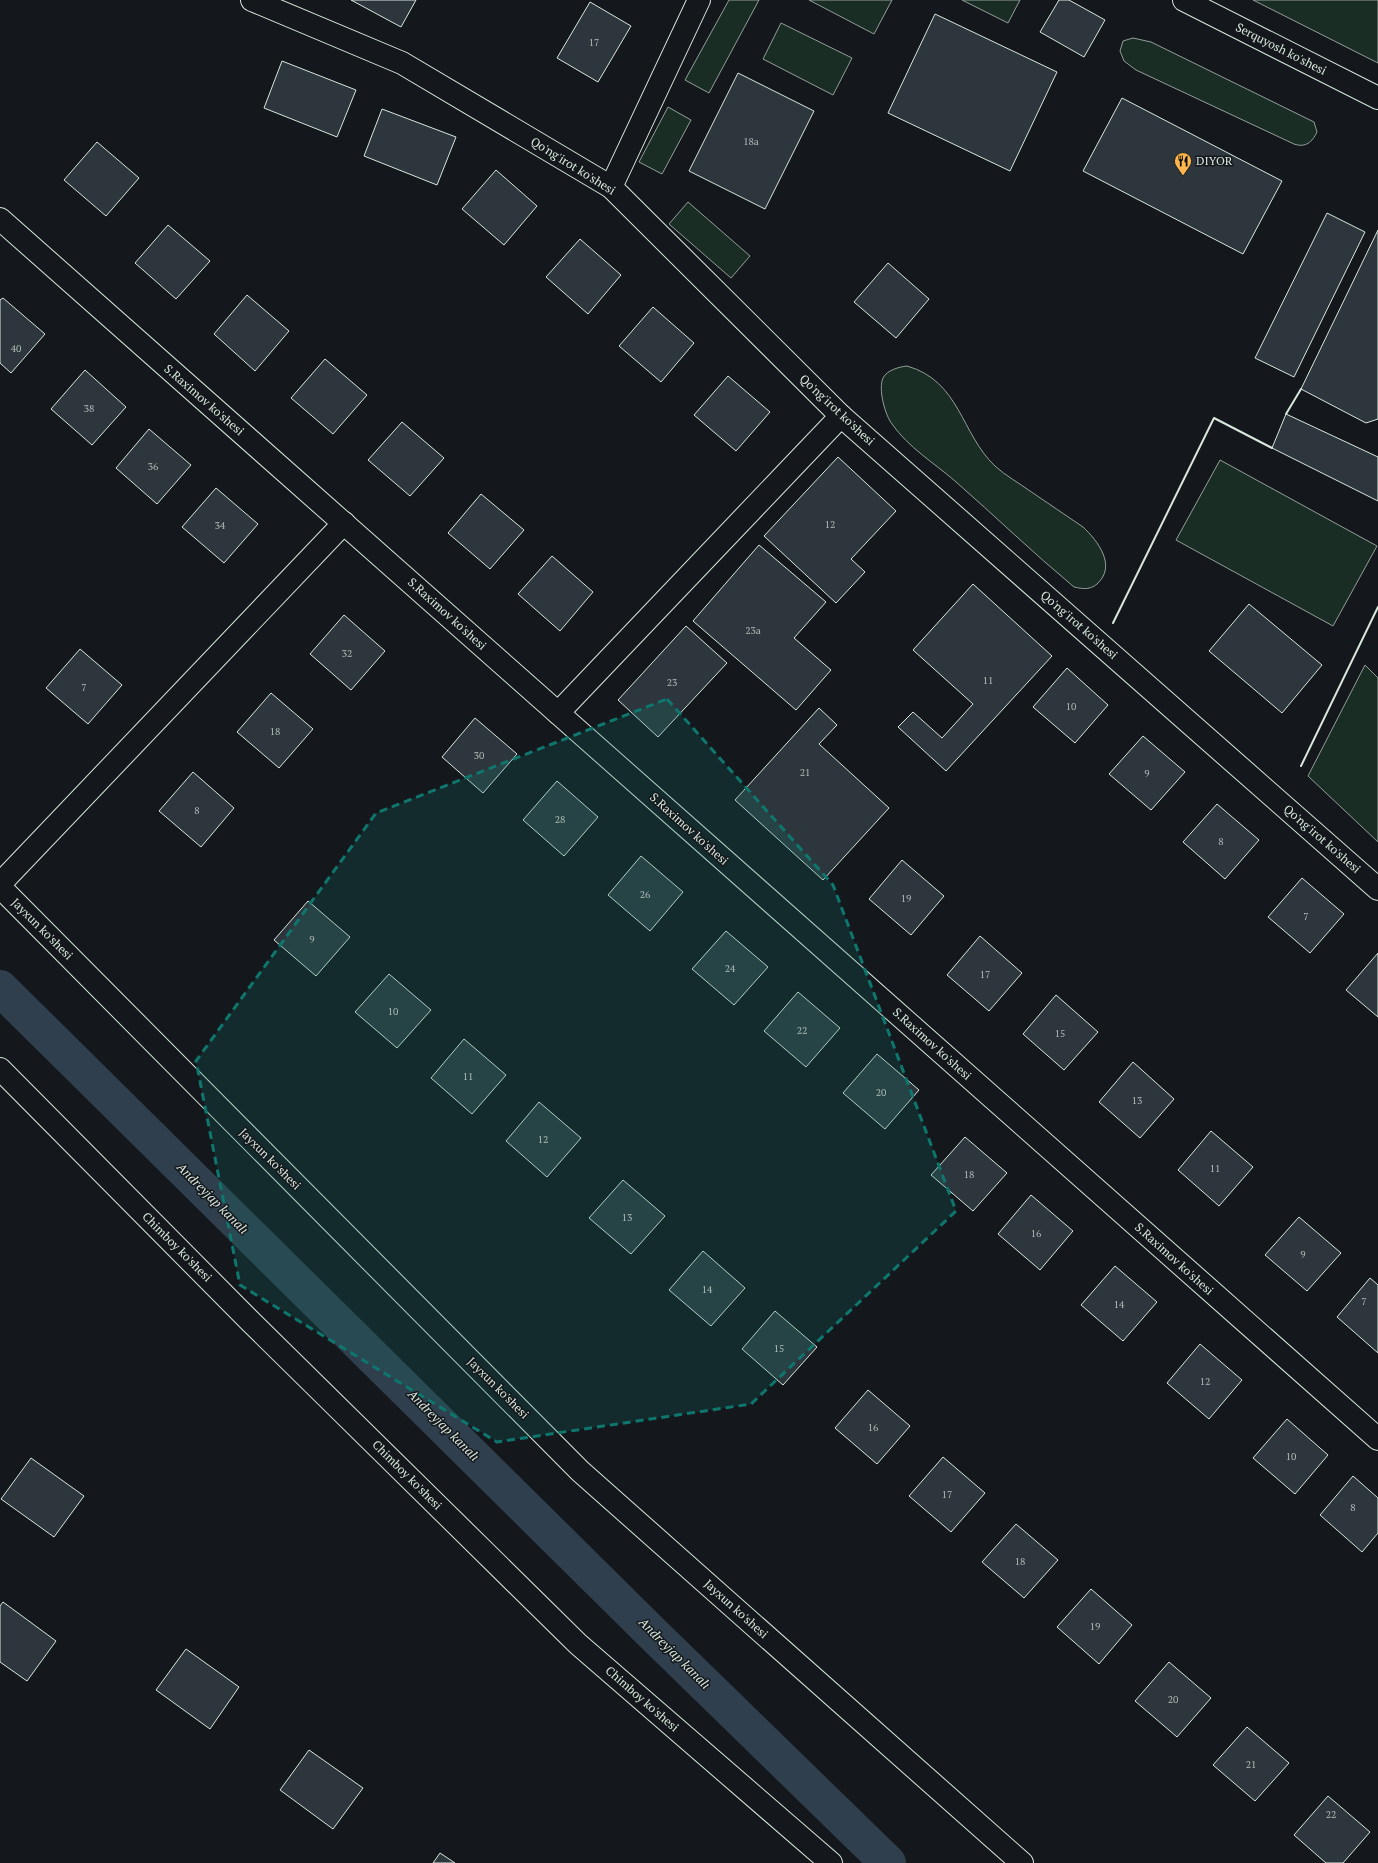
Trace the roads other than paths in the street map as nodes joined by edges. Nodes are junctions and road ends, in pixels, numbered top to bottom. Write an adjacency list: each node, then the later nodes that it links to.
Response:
1 (252, 0): 5 (street, Qo'ng'irot ko'shesi)
2 (699, 0): 5 (street)
3 (1184, 0): 4 (street, Serquyosh ko'shesi)
4 (1378, 98)
5 (611, 187): 7 (street, Qo'ng'irot ko'shesi)
6 (0, 219): 8 (street, S.Raximov ko'shesi)
7 (841, 416): 9 (street); 12 (street, Qo'ng'irot ko'shesi)
8 (344, 523): 9 (street, S.Raximov ko'shesi); 10 (street)
9 (558, 713): 14 (street, S.Raximov ko'shesi)
10 (0, 884)
11 (0, 887): 16 (street, Jayxun ko'shesi)
12 (1378, 888)
13 (0, 1069): 15 (street, Chimboy ko'shesi)
14 (1378, 1439)
15 (831, 1863)
16 (1022, 1863)

